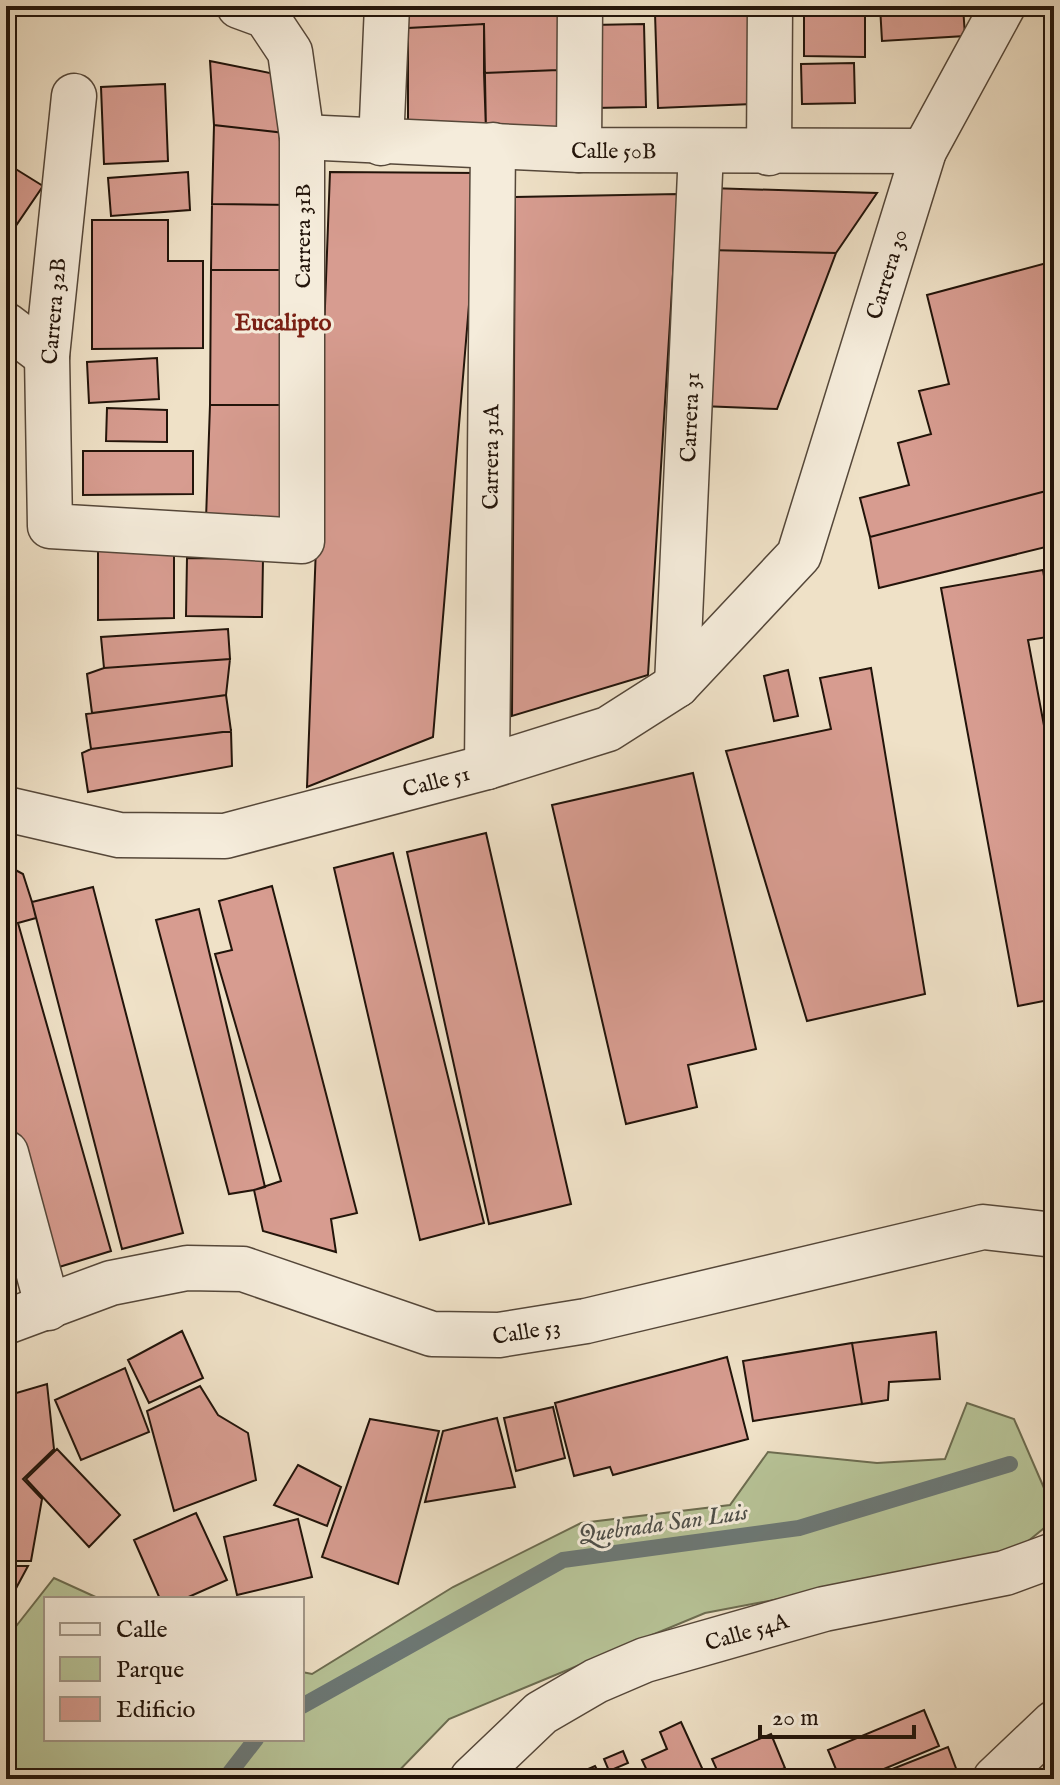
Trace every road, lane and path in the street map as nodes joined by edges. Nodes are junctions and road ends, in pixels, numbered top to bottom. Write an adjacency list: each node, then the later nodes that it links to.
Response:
1 (239, 6): 7 (street, Carrera 31B)
2 (387, 6): 8 (street)
3 (580, 6): 10 (street)
4 (770, 6): 13 (street)
5 (993, 16): 12 (street, Carrera 30)
6 (74, 96): 15 (street, Carrera 32B)
7 (302, 137): 8 (street, Calle 50B); 16 (street, Carrera 31B)
8 (381, 143): 9 (street, Calle 50B)
9 (493, 145): 10 (street, Calle 50B); 19 (street, Carrera 31A)
10 (579, 150): 11 (street, Calle 50B)
11 (701, 151): 13 (street, Calle 50B); 18 (street, Carrera 31)
12 (924, 151): 13 (street, Calle 50B); 17 (street, Carrera 30)
13 (769, 153)
14 (6, 325): 15 (street)
15 (47, 356): 16 (street, Carrera 32B)
16 (50, 526)
17 (799, 555): 18 (street, Calle 51)
18 (677, 685): 19 (street, Calle 51)
19 (487, 767): 20 (street, Calle 51)
20 (6, 809)
21 (6, 1153): 23 (street)
22 (1054, 1235): 23 (street, Calle 53)
23 (48, 1308): 24 (street, Calle 53)
24 (6, 1322)
25 (1054, 1555): 27 (street, Calle 54A)
26 (1054, 1723): 28 (street)
27 (472, 1779)
28 (995, 1779)

